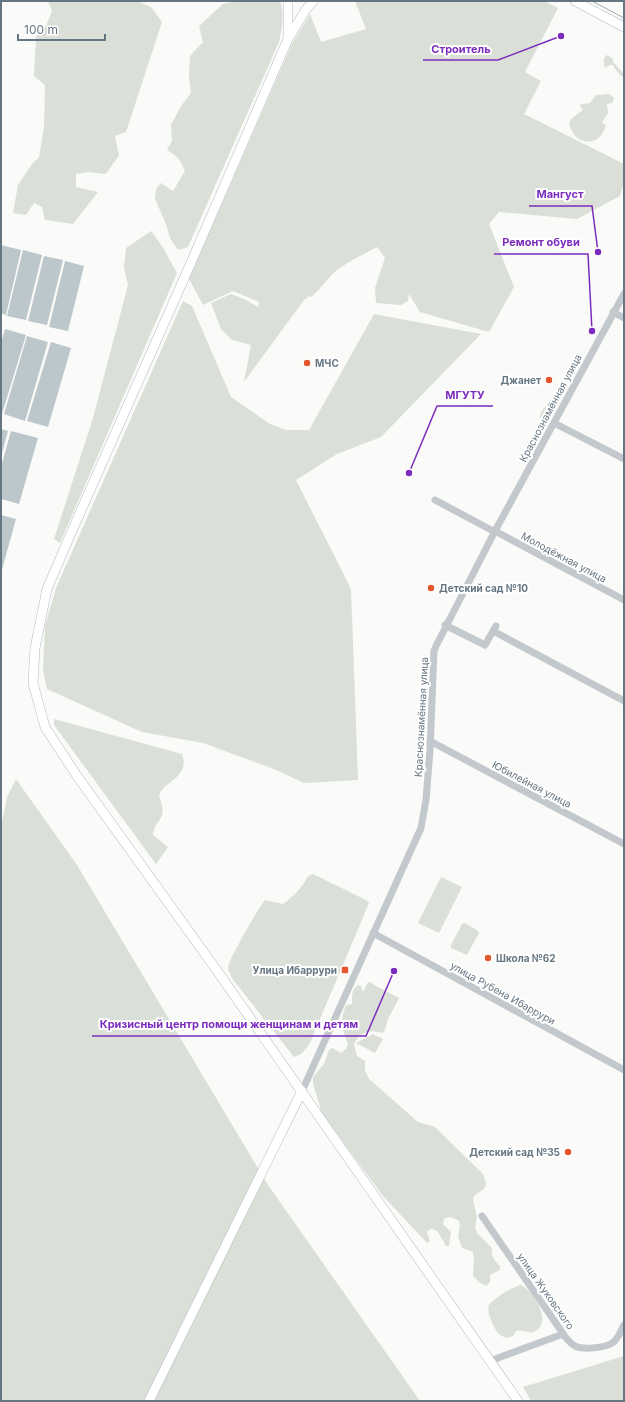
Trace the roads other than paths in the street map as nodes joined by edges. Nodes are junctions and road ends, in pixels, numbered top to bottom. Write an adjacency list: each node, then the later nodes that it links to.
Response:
1 (288, 1): 5 (main road)
2 (312, 1): 5 (main road)
3 (575, 1): 4 (main road)
4 (624, 27)
5 (288, 40): 20 (main road)
6 (624, 294): 7 (street, Краснознамённая улица)
7 (613, 312): 8 (street); 9 (street, Краснознамённая улица)
8 (624, 318)
9 (554, 423): 10 (street); 12 (street, Краснознамённая улица)
10 (624, 459)
11 (435, 500): 12 (street, Молодёжная улица)
12 (495, 531): 13 (street, Молодёжная улица); 14 (street, Краснознамённая улица)
13 (624, 600)
14 (445, 625): 15 (street); 16 (street, Краснознамённая улица)
15 (624, 701)
16 (430, 741): 17 (street, Юбилейная улица); 18 (street, Краснознамённая улица)
17 (624, 844)
18 (373, 933): 19 (street, улица Рубена Ибаррури); 20 (street, Краснознамённая улица)
19 (624, 1070)
20 (302, 1091): 24 (main road); 25 (main road)
21 (482, 1216): 23 (street, улица Жуковского)
22 (624, 1325): 23 (street, улица Жуковского)
23 (563, 1334): 24 (street)
24 (490, 1362): 26 (main road)
25 (150, 1401)
26 (518, 1401)

